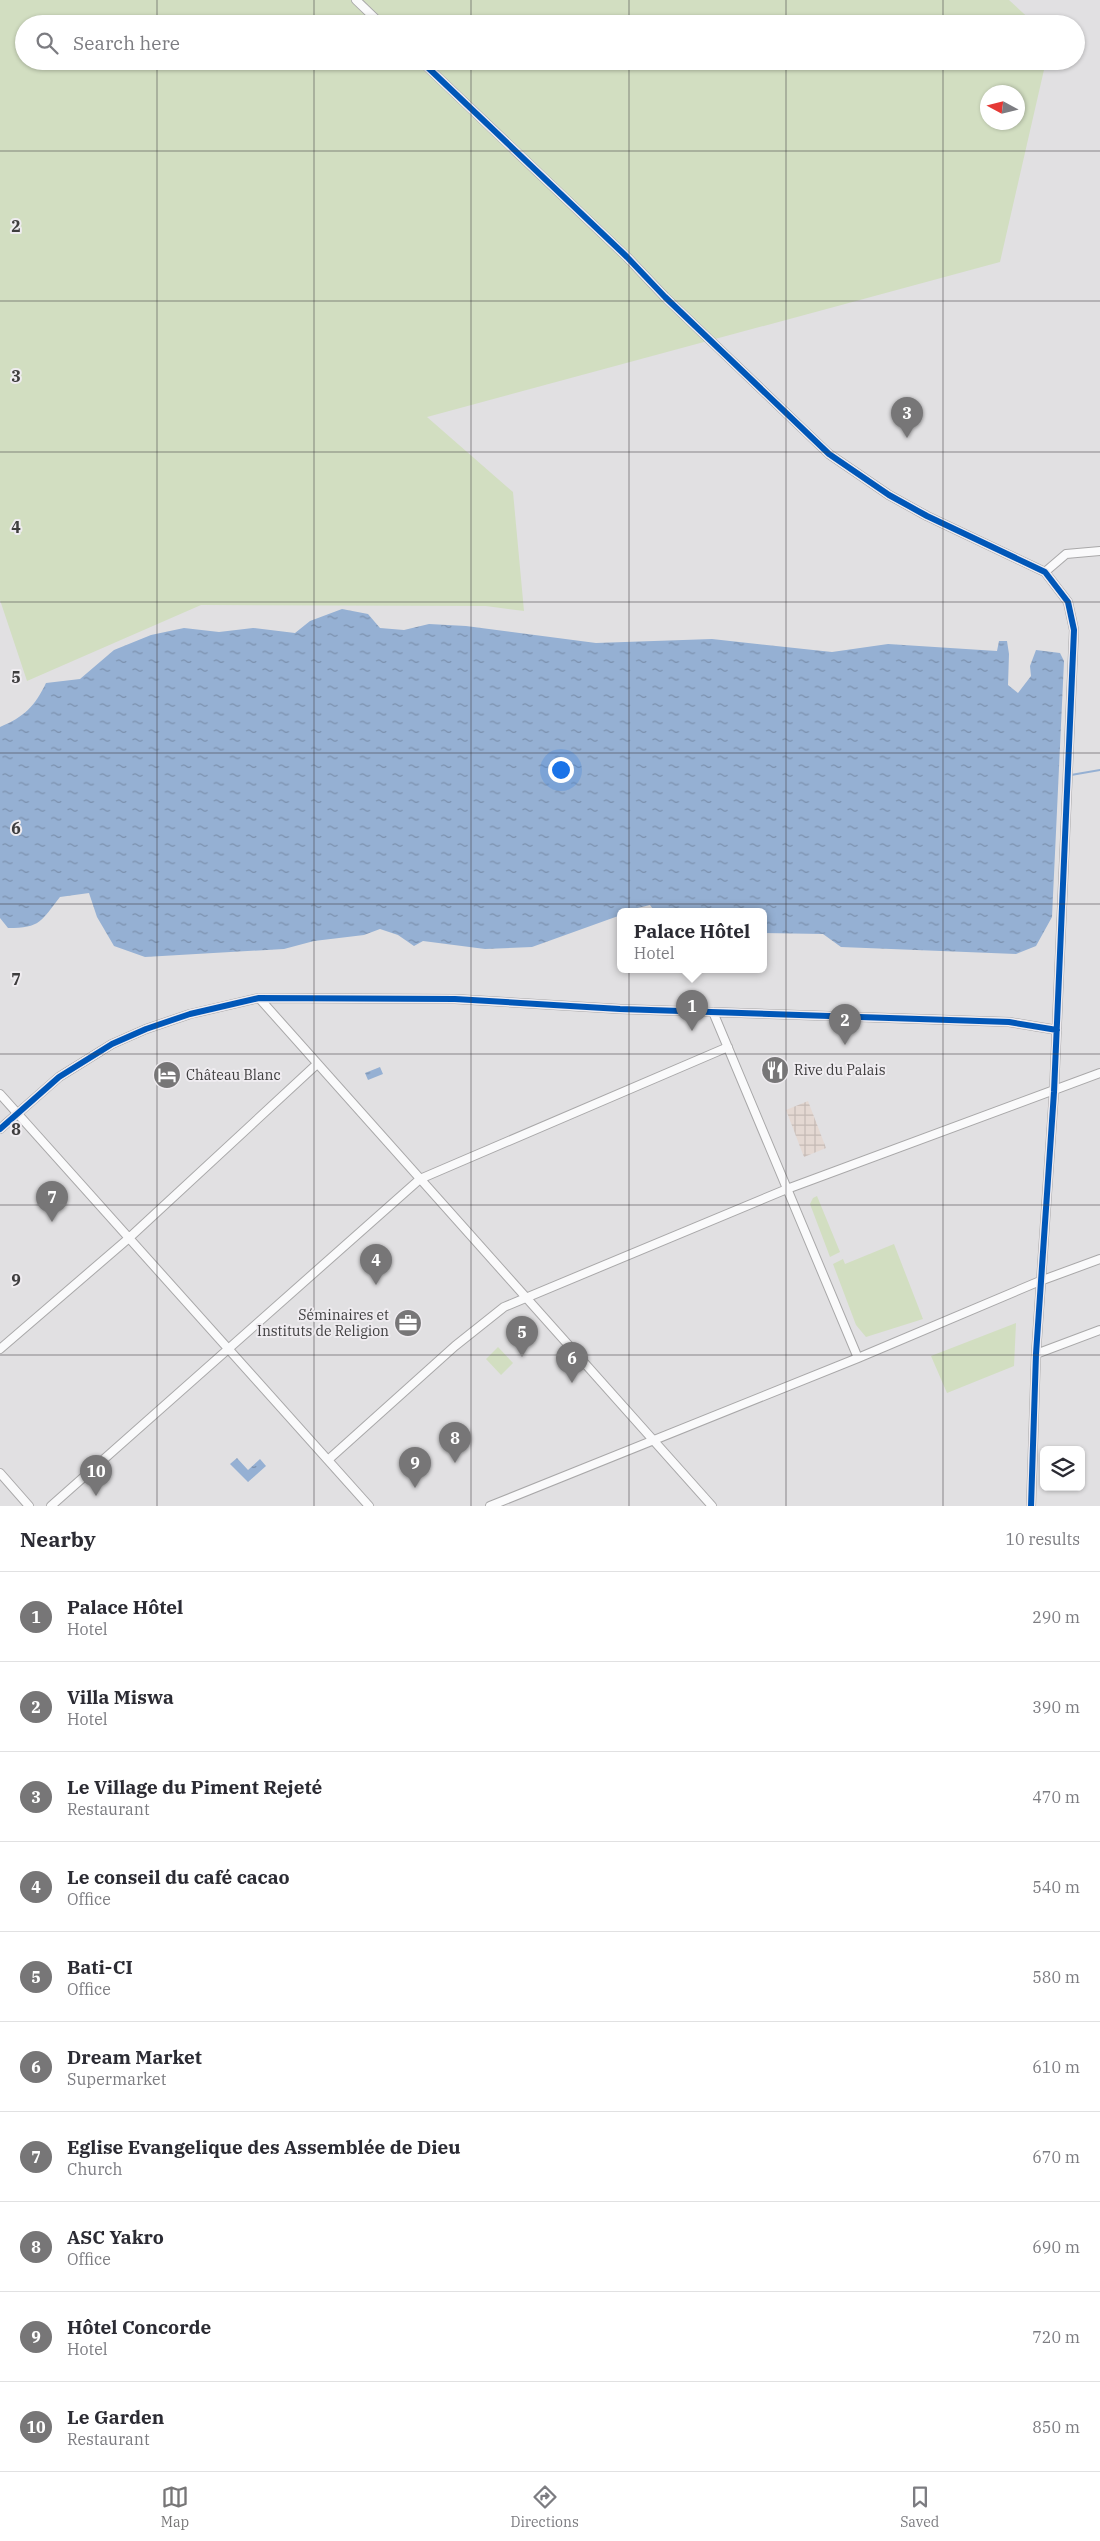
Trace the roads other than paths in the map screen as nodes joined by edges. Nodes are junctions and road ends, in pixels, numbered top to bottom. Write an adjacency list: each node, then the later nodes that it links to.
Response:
1 (356, 0): 2 (street)
2 (372, 15)
3 (430, 70): 5 (street)
4 (1100, 551): 5 (street)
5 (1046, 572): 8 (street)
6 (259, 998): 7 (street); 10 (street); 14 (street)
7 (713, 1012): 8 (street); 9 (street)
8 (1057, 1030): 12 (street)
9 (728, 1047): 16 (street); 17 (street)
10 (317, 1064): 16 (street); 18 (street)
11 (1100, 1074): 12 (street)
12 (1054, 1092): 17 (street); 20 (street)
13 (0, 1094): 14 (street)
14 (18, 1113): 15 (street); 18 (street)
15 (0, 1129)
16 (420, 1179): 21 (street); 24 (street)
17 (787, 1189): 21 (street); 26 (street)
18 (129, 1238): 23 (street); 24 (street)
19 (1100, 1259): 20 (street)
20 (1040, 1280): 25 (street); 26 (street)
21 (529, 1299): 27 (street); 28 (street)
22 (1100, 1330): 25 (street)
23 (0, 1350)
24 (227, 1350): 28 (street); 31 (street)
25 (1036, 1354): 35 (street)
26 (858, 1358): 27 (street)
27 (653, 1441): 33 (street); 34 (street)
28 (328, 1460): 32 (street)
29 (0, 1473): 30 (street)
30 (29, 1506)
31 (51, 1506)
32 (369, 1506)
33 (490, 1506)
34 (712, 1506)
35 (1031, 1506)

